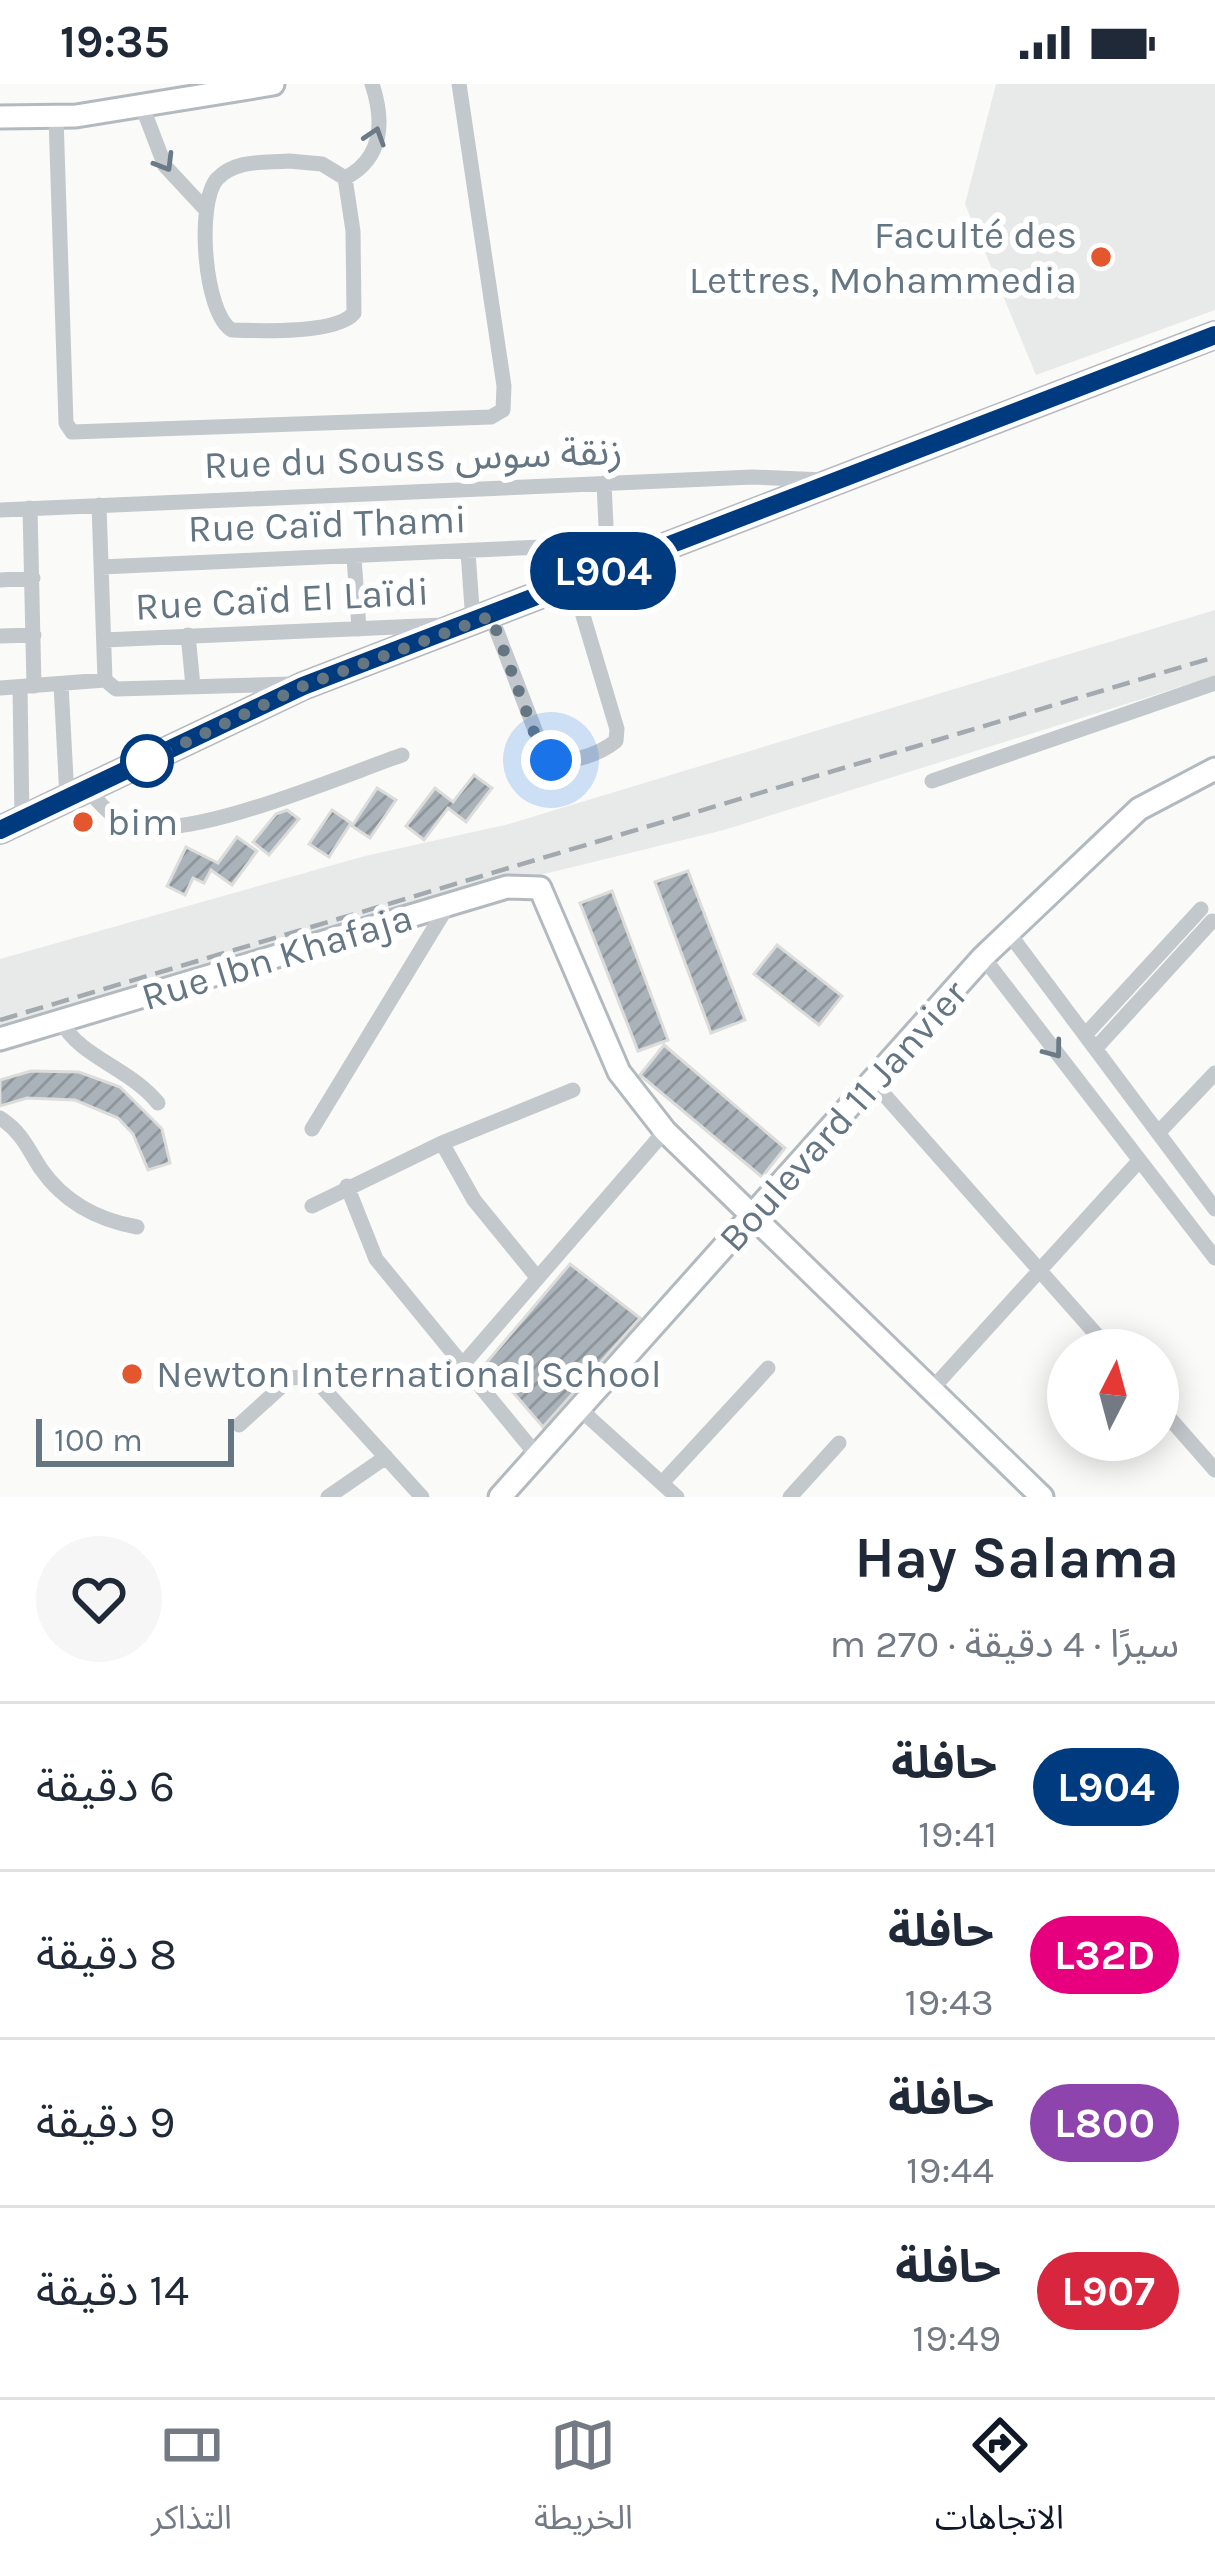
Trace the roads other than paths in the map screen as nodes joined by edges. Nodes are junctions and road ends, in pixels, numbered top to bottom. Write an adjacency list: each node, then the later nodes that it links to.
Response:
1 (273, 84): 4 (street)
2 (372, 84): 7 (street, one-way to 2)
3 (459, 84): 6 (street)
4 (142, 106): 6 (street); 8 (street, one-way to 8)
5 (0, 117): 6 (street)
6 (56, 117)
7 (345, 178): 8 (street); 8 (street)
8 (206, 209)
9 (1215, 334): 11 (main road)
10 (753, 477): 11 (street, Rue du Souss زنقة سوس); 12 (street, Rue du Souss زنقة سوس); 15 (street)
11 (829, 481): 15 (main road)
12 (604, 483): 13 (street, Rue du Souss زنقة سوس); 19 (street)
13 (98, 505): 14 (street, Rue du Souss زنقة سوس); 20 (street)
14 (30, 508): 16 (street, Rue du Souss زنقة سوس); 21 (street)
15 (760, 508): 19 (main road)
16 (0, 510)
17 (468, 552): 18 (street, Rue Caïd Thami); 19 (street, Rue Caïd Thami); 24 (street)
18 (354, 557): 20 (street, Rue Caïd Thami); 25 (street)
19 (612, 557): 23 (main road)
20 (101, 567): 29 (street)
21 (33, 578): 22 (street); 26 (street)
22 (0, 580)
23 (573, 582): 24 (main road); 24 (street)
24 (476, 621): 25 (street, Rue Caïd El Laïdi); 34 (main road)
25 (358, 629): 27 (street, Rue Caïd El Laïdi)
26 (34, 635): 28 (street); 35 (street)
27 (188, 635): 29 (street, Rue Caïd El Laïdi); 33 (street)
28 (0, 636)
29 (104, 640): 30 (street)
30 (105, 680): 32 (street); 33 (street)
31 (1215, 683): 41 (street)
32 (61, 685): 35 (street); 42 (street)
33 (193, 686): 34 (street)
34 (303, 686): 42 (main road)
35 (27, 687): 36 (street); 37 (street)
36 (0, 688)
37 (19, 745): 38 (street); 43 (street)
38 (0, 746)
39 (402, 755): 42 (street)
40 (1215, 769): 47 (street, Boulevard 11 Janvier)
41 (932, 781)
42 (77, 794): 43 (main road)
43 (11, 825)
44 (1215, 896): 46 (street)
45 (447, 907): 49 (street, Rue Ibn Khafaja); 57 (street); 58 (street, Rue Ibn Khafaja)
46 (1210, 917): 51 (street)
47 (1008, 932): 48 (street, Boulevard 11 Janvier); 51 (street)
48 (983, 957): 53 (street, Boulevard 11 Janvier); 61 (street, one-way to 61)
49 (62, 1021): 50 (street, Rue Ibn Khafaja); 55 (street)
50 (0, 1039)
51 (1091, 1041): 59 (street)
52 (1215, 1073): 59 (street)
53 (873, 1082): 65 (street, Boulevard 11 Janvier); 68 (street)
54 (573, 1090): 60 (street)
55 (158, 1103)
56 (0, 1118): 66 (street)
57 (312, 1129)
58 (665, 1131): 65 (street); 69 (street)
59 (1158, 1132): 64 (street)
60 (442, 1143): 62 (street); 69 (street)
61 (1139, 1161): 67 (street); 68 (street)
62 (347, 1186): 63 (street); 71 (street)
63 (312, 1206)
64 (1215, 1209)
65 (753, 1217): 73 (street); 74 (street, Boulevard 11 Janvier)
66 (137, 1227)
67 (1215, 1258)
68 (1042, 1273): 70 (street); 73 (street)
69 (536, 1276): 71 (street)
70 (1091, 1329)
71 (465, 1363): 79 (street)
72 (768, 1368): 81 (street)
73 (931, 1390): 87 (street)
74 (582, 1412): 79 (street, Boulevard 11 Janvier); 81 (street)
75 (239, 1424): 78 (street)
76 (1179, 1429): 80 (street)
77 (839, 1443): 86 (street)
78 (386, 1457): 82 (street); 83 (street)
79 (539, 1458): 84 (street, Boulevard 11 Janvier)
80 (1215, 1470)
81 (662, 1483): 85 (street)
82 (328, 1497)
83 (422, 1497)
84 (500, 1497)
85 (677, 1497)
86 (790, 1497)
87 (1042, 1497)

